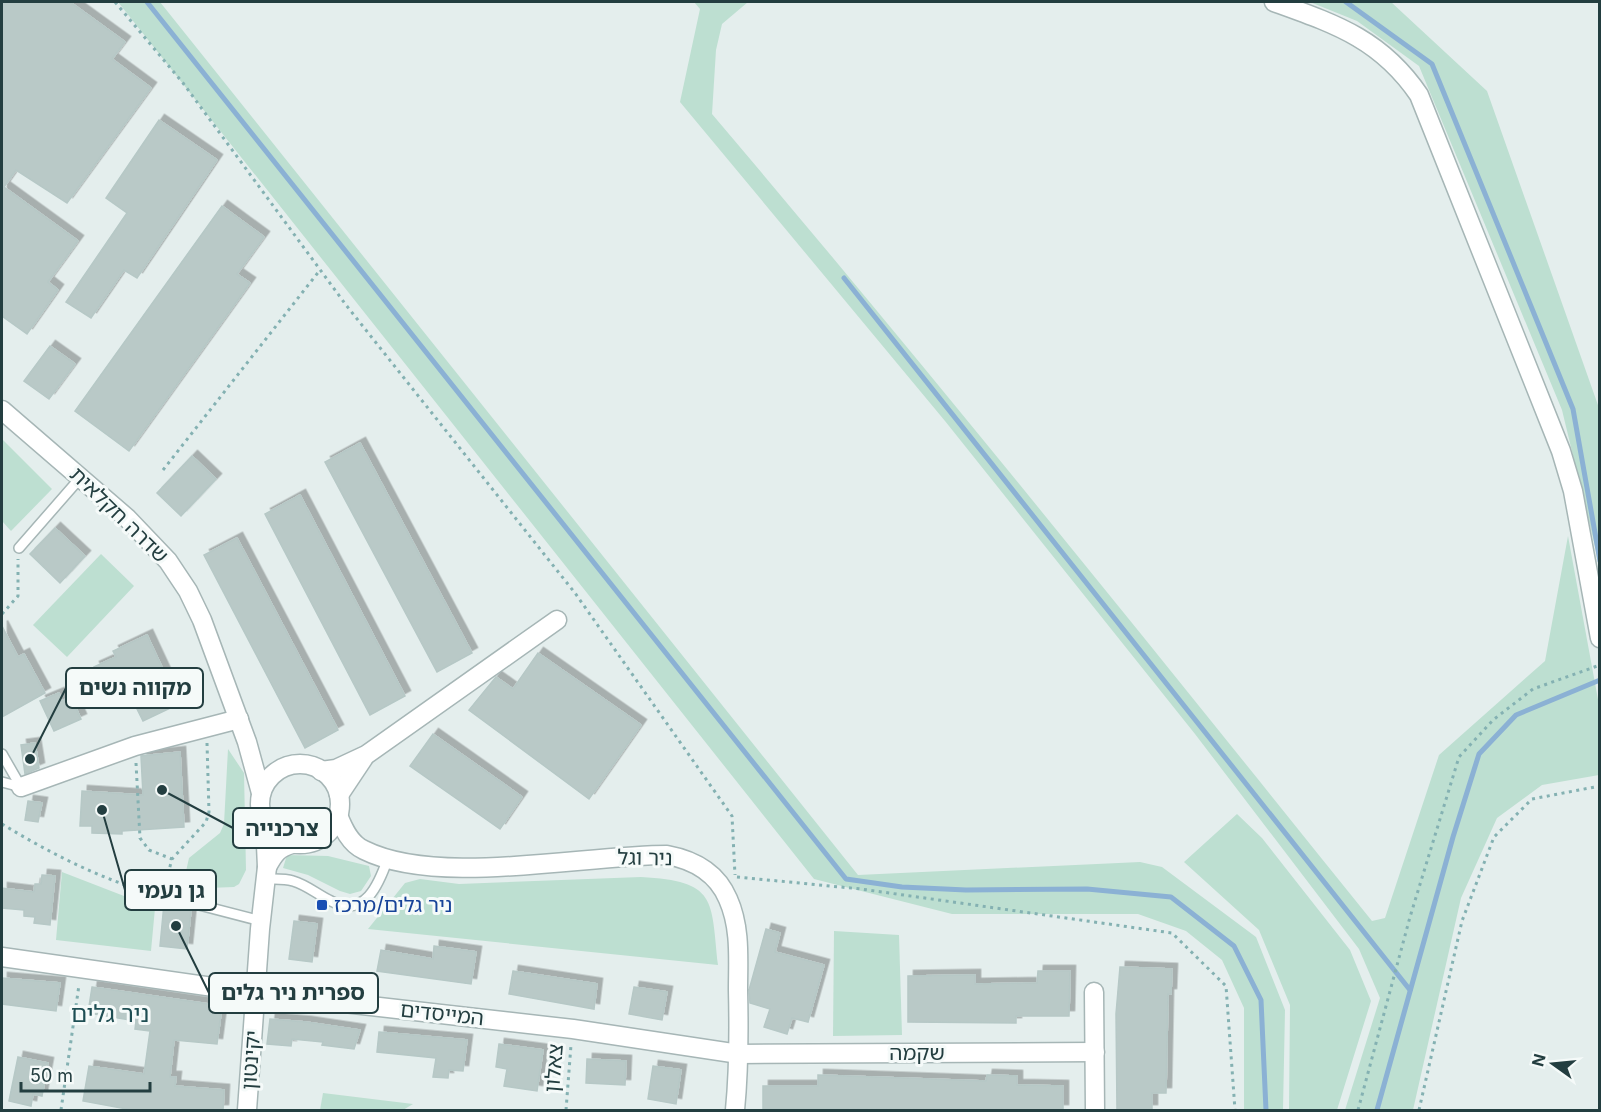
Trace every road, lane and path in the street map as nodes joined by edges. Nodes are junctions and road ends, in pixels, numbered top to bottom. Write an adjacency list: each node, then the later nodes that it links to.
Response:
1 (115, 2): 3 (path)
2 (1274, 2): 10 (street)
3 (321, 270): 5 (path); 34 (path)
4 (2, 410): 6 (street, שדרה חקלאית)
5 (163, 470)
6 (81, 477): 7 (lane); 12 (street, שדרה חקלאית)
7 (19, 548): 8 (path)
8 (2, 614)
9 (557, 620): 17 (street)
10 (1599, 638)
11 (1599, 665): 51 (path)
12 (238, 719): 13 (street); 14 (street, שדרה חקלאית)
13 (207, 727): 15 (street); 32 (path)
14 (247, 742): 18 (street, שדרה חקלאית); 23 (street, שדרה חקלאית)
15 (135, 746): 22 (street); 32 (path)
16 (2, 754): 22 (lane)
17 (366, 755): 19 (street); 24 (street)
18 (288, 766): 19 (street); 23 (street)
19 (321, 771): 24 (street)
20 (2, 782): 22 (lane)
21 (1599, 786): 52 (path)
22 (21, 787)
23 (261, 793): 27 (street)
24 (339, 795): 25 (street)
25 (338, 815): 28 (street); 30 (street, ניר וגל)
26 (2, 824): 35 (path)
27 (265, 824): 29 (street); 33 (street, יקינטון)
28 (315, 842): 29 (street); 30 (street, ניר וגל)
29 (292, 844): 33 (street)
30 (370, 853): 31 (street, ניר וגל)
31 (388, 858): 33 (lane); 34 (street, ניר וגל)
32 (172, 859): 35 (path)
33 (266, 873): 37 (street, יקינטון)
34 (728, 881): 44 (street, ניר וגל); 50 (path)
35 (162, 896): 36 (path)
36 (180, 900): 37 (lane)
37 (261, 921): 41 (street, יקינטון)
38 (2, 957): 39 (street, המייסדים)
39 (81, 970): 41 (street, המייסדים); 45 (path)
40 (1094, 992): 43 (street)
41 (256, 993): 42 (street, המייסדים); 46 (street, יקינטון)
42 (573, 1029): 44 (street, המייסדים); 47 (path, צאלון)
43 (1095, 1052): 44 (street, שקמה); 49 (street)
44 (739, 1054): 48 (street, ניר וגל)
45 (61, 1110)
46 (247, 1110)
47 (566, 1110)
48 (735, 1110)
49 (1095, 1110)
50 (1235, 1110)
51 (1358, 1110)
52 (1419, 1110)

